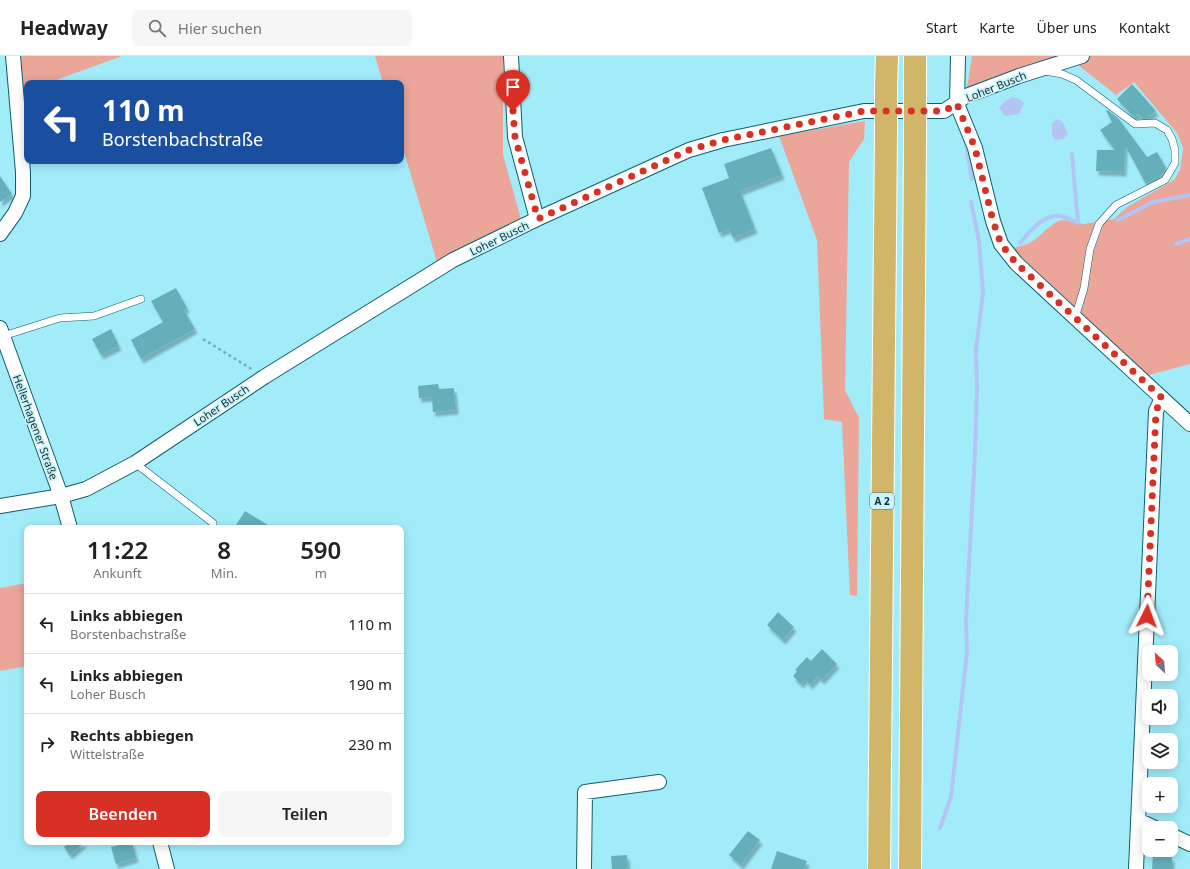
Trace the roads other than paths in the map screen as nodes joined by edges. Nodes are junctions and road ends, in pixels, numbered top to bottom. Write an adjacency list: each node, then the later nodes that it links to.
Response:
1 (13, 56): 10 (street)
2 (511, 56): 9 (street)
3 (887, 56): 29 (highway, A 2, bridge)
4 (915, 56): 30 (highway, bridge)
5 (958, 56): 8 (street)
6 (1082, 56): 7 (street, Loher Busch)
7 (1039, 69): 8 (street, Loher Busch); 12 (lane)
8 (957, 104): 9 (street, Loher Busch); 12 (street)
9 (538, 219): 16 (street, Loher Busch)
10 (0, 234)
11 (141, 299): 13 (lane)
12 (1075, 318): 14 (street)
13 (2, 332): 17 (street, Hellerhagener Straße)
14 (1162, 398): 15 (street); 22 (street)
15 (1190, 424)
16 (134, 463): 17 (street, Loher Busch); 19 (lane)
17 (61, 496): 18 (street, Loher Busch); 20 (street, Hellerhagener Straße)
18 (0, 506)
19 (213, 523)
20 (69, 525)
21 (659, 782): 28 (street)
22 (1138, 820): 23 (street); 31 (street)
23 (1142, 822)
24 (1178, 838): 25 (street)
25 (1190, 844)
26 (161, 845): 27 (street)
27 (167, 869)
28 (584, 869)
29 (879, 869)
30 (910, 869)
31 (1136, 869)

